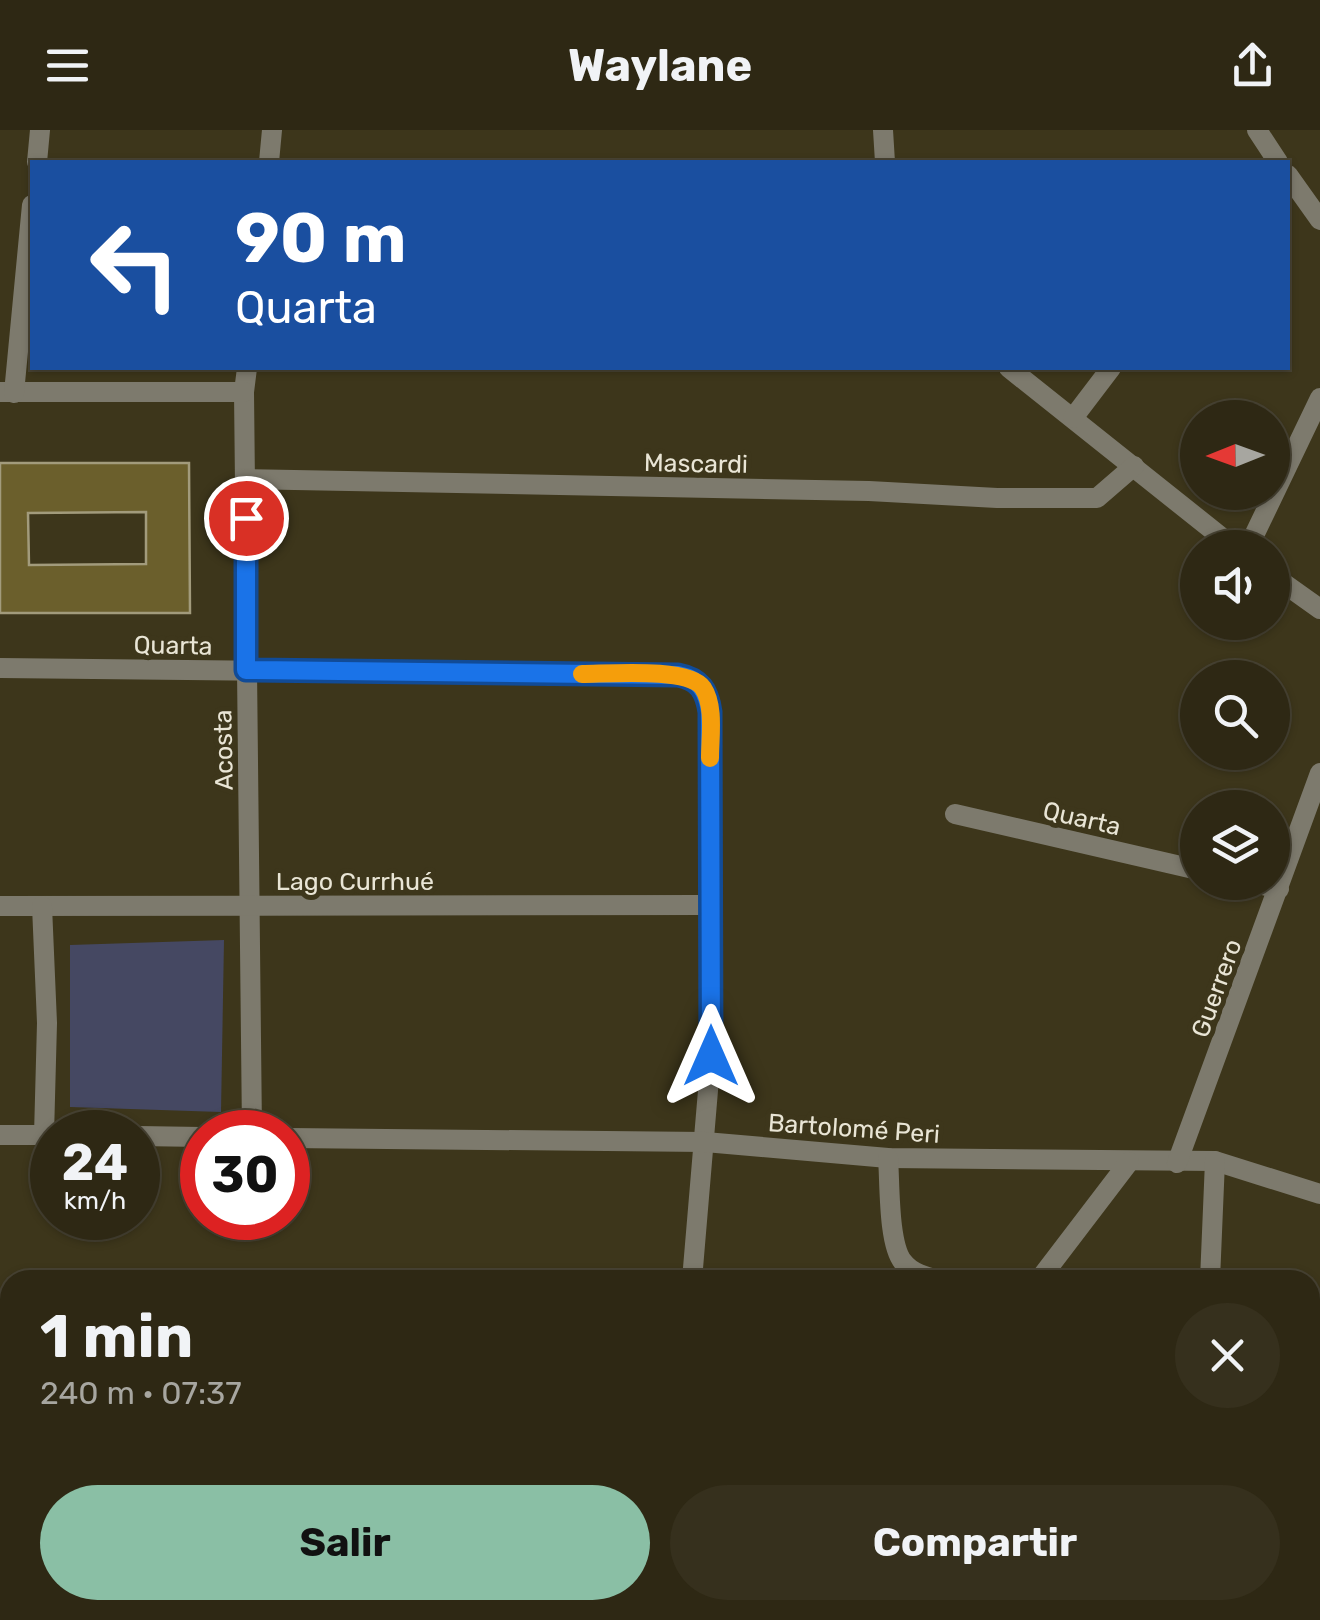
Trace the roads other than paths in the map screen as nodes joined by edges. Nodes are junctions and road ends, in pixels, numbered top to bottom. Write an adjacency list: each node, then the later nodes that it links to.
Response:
1 (40, 130): 5 (street)
2 (272, 130): 6 (street)
3 (1257, 130): 8 (street)
4 (879, 132): 7 (street)
5 (37, 160)
6 (269, 160)
7 (884, 160)
8 (1272, 160)
9 (1290, 179): 11 (street)
10 (30, 220): 15 (street)
11 (1320, 220)
12 (247, 370): 16 (street, Acosta)
13 (1013, 370): 18 (street)
14 (1110, 370): 18 (street)
15 (7, 392): 16 (street)
16 (244, 392): 20 (street, Acosta)
17 (1320, 398): 22 (street)
18 (1074, 418): 19 (street)
19 (1134, 466): 20 (street, Mascardi); 21 (street)
20 (246, 479): 26 (street, Acosta)
21 (1213, 530)
22 (1257, 530)
23 (1290, 588): 24 (street)
24 (1320, 609)
25 (0, 668): 26 (street, Quarta)
26 (246, 670): 34 (street, Acosta); 35 (street, Quarta)
27 (1320, 773): 29 (street, Guerrero)
28 (956, 814): 30 (street, Quarta)
29 (1290, 858)
30 (1180, 866)
31 (1275, 900): 45 (street, Guerrero)
32 (0, 906): 33 (street, Lago Currhué)
33 (42, 906): 34 (street, Lago Currhué); 36 (street)
34 (250, 906): 35 (street, Lago Currhué); 37 (street, Acosta)
35 (710, 906): 41 (street)
36 (48, 1110)
37 (252, 1110)
38 (0, 1135): 39 (street)
39 (30, 1135)
40 (310, 1138): 41 (street, Bartolomé Peri)
41 (706, 1142): 42 (street, Bartolomé Peri); 47 (street)
42 (888, 1158): 44 (street, Bartolomé Peri); 48 (street)
43 (1214, 1161): 45 (street, Bartolomé Peri); 46 (street); 50 (street)
44 (1129, 1162): 45 (street, Bartolomé Peri); 49 (street)
45 (1177, 1163)
46 (1320, 1194)
47 (693, 1270)
48 (914, 1270)
49 (1047, 1270)
50 (1210, 1270)

